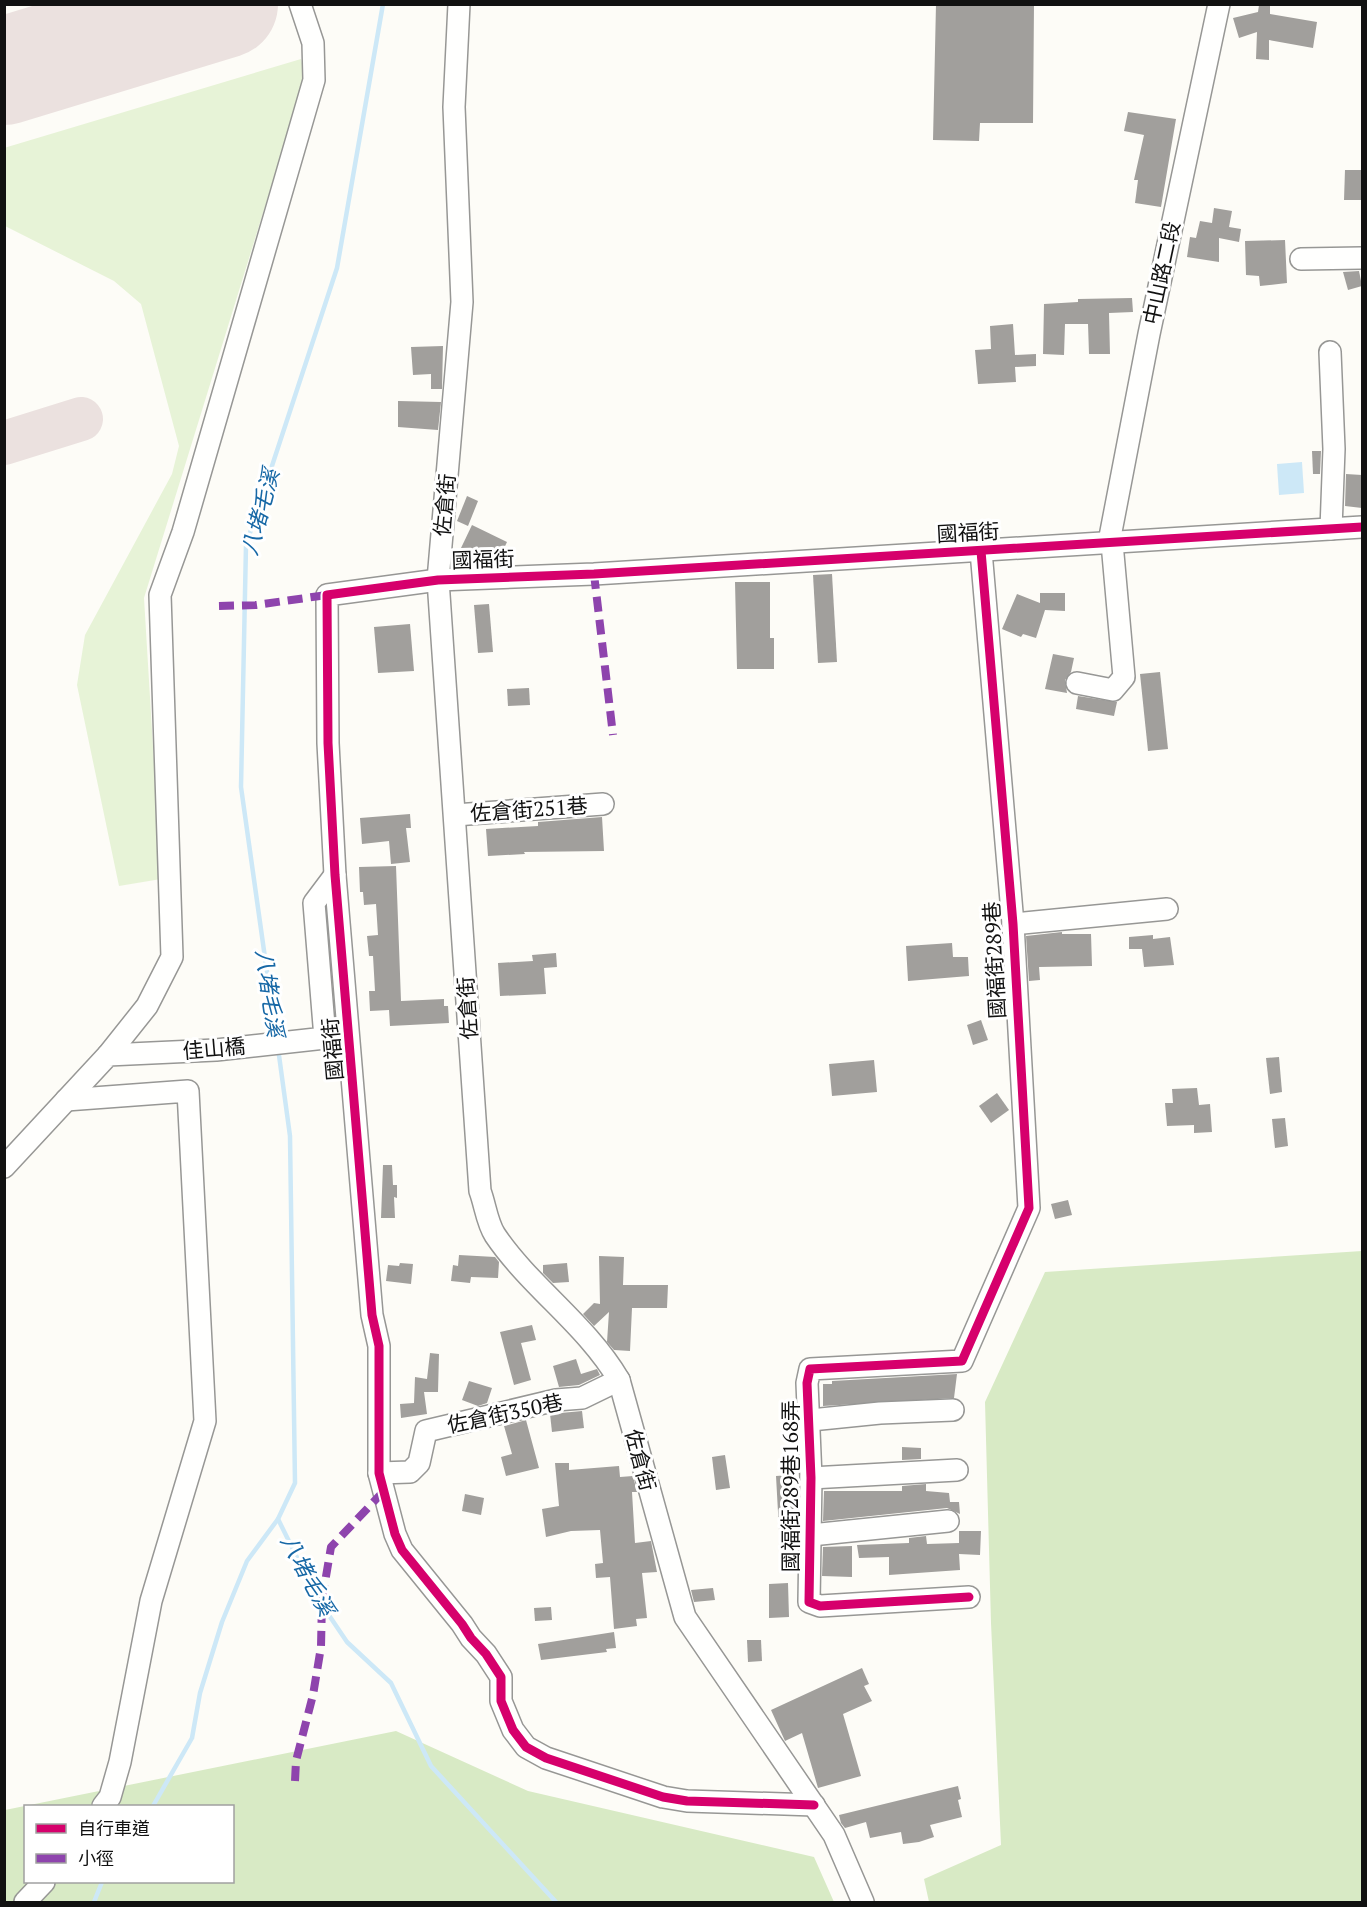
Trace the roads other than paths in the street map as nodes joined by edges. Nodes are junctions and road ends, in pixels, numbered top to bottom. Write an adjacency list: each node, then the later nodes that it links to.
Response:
1 (300, 4): 18 (street)
2 (459, 4): 11 (street, 佐倉街)
3 (1219, 4): 9 (street, 中山路二段)
4 (1362, 258): 5 (street)
5 (1301, 259)
6 (1330, 352): 8 (street)
7 (1362, 527): 8 (street, 國福街)
8 (1331, 529): 9 (street, 國福街)
9 (1111, 543): 10 (street, 國福街); 12 (street, 中山路二段)
10 (981, 551): 11 (street, 國福街); 17 (street, 國福街289巷)
11 (438, 580): 14 (street, 佐倉街); 15 (street, 國福街)
12 (1077, 683)
13 (603, 804): 14 (street, 佐倉街251巷)
14 (455, 815): 22 (street, 佐倉街)
15 (335, 875): 18 (street, 佳山橋); 26 (street, 國福街)
16 (1167, 909): 17 (street)
17 (1012, 924): 21 (street, 國福街289巷)
18 (108, 1055): 19 (street)
19 (66, 1100): 20 (street); 31 (street)
20 (4, 1167)
21 (967, 1356): 24 (street, 國福街289巷168弄)
22 (619, 1380): 26 (street, 佐倉街350巷); 32 (street, 佐倉街)
23 (953, 1410): 24 (street)
24 (811, 1420): 27 (street, 國福街289巷168弄)
25 (957, 1470): 27 (street)
26 (379, 1473): 32 (street, 國福街)
27 (812, 1478): 29 (street, 國福街289巷168弄)
28 (948, 1521): 29 (street)
29 (811, 1535): 30 (street, 國福街289巷168弄)
30 (969, 1598)
31 (104, 1805)
32 (814, 1805): 35 (street, 佐倉街)
33 (42, 1883): 34 (street)
34 (25, 1902)
35 (863, 1902)

